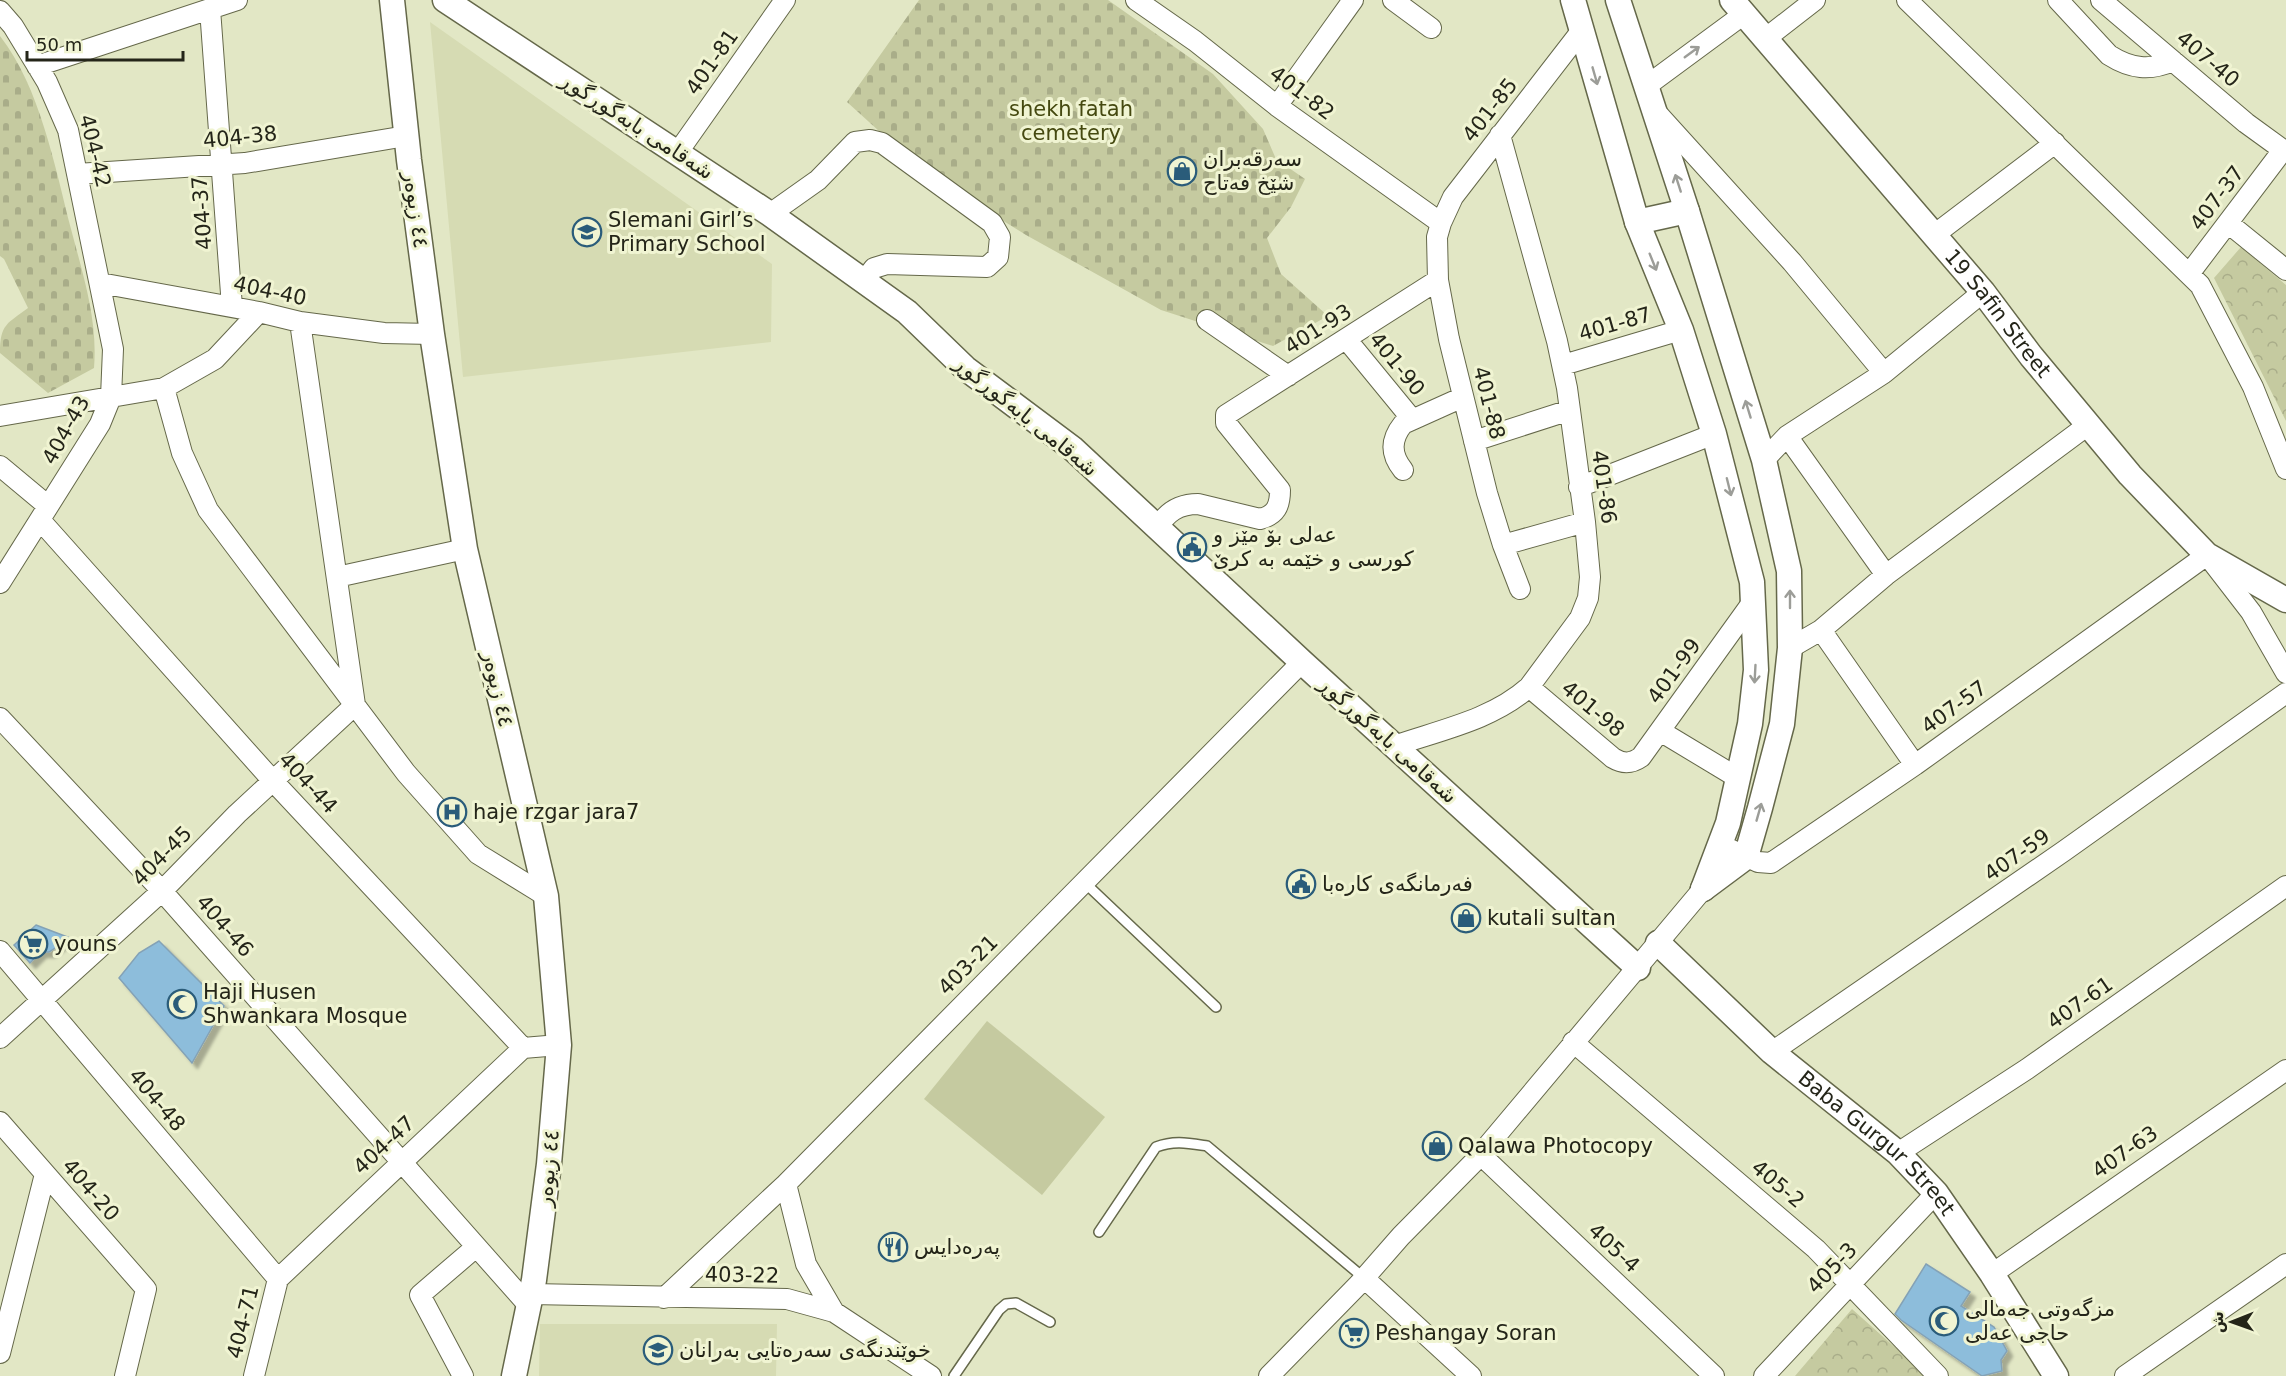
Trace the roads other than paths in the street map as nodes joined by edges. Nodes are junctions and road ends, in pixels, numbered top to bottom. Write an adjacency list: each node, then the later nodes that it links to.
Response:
1 (237, 0): 15 (street)
2 (392, 0): 25 (street, ٤٤ زیوەر)
3 (444, 0): 28 (street, شەقامی بابەگوڕگوڕ)
4 (784, 0): 28 (street, 401-81)
5 (1136, 0): 23 (street, 401-82)
6 (1353, 0): 23 (street)
7 (1393, 0): 17 (street)
8 (1573, 0): 18 (street)
9 (1618, 0): 22 (street)
10 (1815, 0): 19 (street)
11 (1906, 0): 26 (street)
12 (2058, 0): 20 (street)
13 (2101, 0): 20 (street, 407-40)
14 (1738, 7): 19 (street, 19 Safin Street); 22 (street, one-way to 14)
15 (210, 9): 21 (street); 29 (street, 404-37)
16 (0, 11): 21 (street, 404-42)
17 (1431, 28)
18 (1582, 30): 24 (street, 401-85); 33 (street, one-way to 33)
19 (1765, 39): 36 (street, 19 Safin Street)
20 (2173, 61): 27 (street, 407-40)
21 (37, 66): 30 (street, 404-42)
22 (1649, 98): 31 (street, one-way to 22); 51 (street)
23 (1277, 106): 34 (street, 401-82)
24 (1500, 135): 34 (street, 401-85); 50 (street, 401-86)
25 (406, 136): 29 (street, 404-38); 48 (street, ٤٤ زیوەر)
26 (2055, 143): 36 (street); 38 (street)
27 (2284, 151): 35 (street, 407-37)
28 (678, 152): 32 (street, شەقامی بابەگوڕگوڕ)
29 (223, 165): 30 (street, 404-38); 43 (street, 404-37)
30 (77, 174): 41 (street, 404-42)
31 (1687, 211): 33 (street); 63 (street, one-way to 31)
32 (770, 214): 40 (street, شەقامی بابەگوڕگوڕ); 40 (street)
33 (1636, 222): 47 (street, one-way to 47)
34 (1441, 223): 39 (street, 401-88)
35 (2228, 223): 37 (street); 38 (street, 407-37)
36 (1934, 236): 42 (street, 19 Safin Street)
37 (2286, 270)
38 (2189, 274): 65 (street)
39 (1438, 280): 49 (street, 401-93); 55 (street, 401-88)
40 (864, 281): 70 (street, شەقامی بابەگوڕگوڕ)
41 (100, 283): 43 (street, 404-40); 54 (street, 404-43)
42 (1983, 292): 51 (street); 59 (street, 19 Safin Street)
43 (232, 307): 44 (street, 404-40)
44 (259, 312): 46 (street, 404-40); 53 (street)
45 (1207, 320): 52 (street)
46 (300, 322): 48 (street, 404-40); 75 (street)
47 (1681, 330): 50 (street, 401-87); 60 (street)
48 (432, 334): 72 (street, ٤٤ زیوەر)
49 (1347, 340): 52 (street, 401-93); 58 (street, 401-90)
50 (1563, 365): 56 (street, 401-86)
51 (1884, 373): 61 (street)
52 (1288, 376): 70 (street, 401-93)
53 (164, 388): 54 (street); 86 (street)
54 (111, 397): 57 (street); 68 (street, 404-43)
55 (1463, 397): 58 (street); 62 (street, 401-88)
56 (1570, 410): 62 (street); 67 (street, 401-86)
57 (0, 416)
58 (1411, 418): 66 (street)
59 (2088, 425): 73 (street, 19 Safin Street); 74 (street)
60 (1714, 434): 67 (street); 78 (street, one-way to 78)
61 (1787, 436): 63 (street); 74 (street)
62 (1474, 441): 71 (street, 401-88)
63 (1764, 460): 81 (street, one-way to 63)
64 (0, 466): 68 (street, 404-44)
65 (2286, 467)
66 (1403, 470)
67 (1579, 487): 69 (street, 401-86)
68 (44, 513): 76 (street, 404-43); 93 (street, 404-44)
69 (1585, 522): 71 (street); 84 (street, 401-86)
70 (1157, 529): 82 (street, شەقامی بابەگوڕگوڕ)
71 (1503, 545): 77 (street, 401-88)
72 (465, 549): 75 (street); 100 (street, ٤٤ زیوەر)
73 (2207, 555): 79 (street, 19 Safin Street); 83 (street); 91 (street, 407-57)
74 (1886, 575): 80 (street)
75 (337, 577): 86 (street)
76 (0, 583)
77 (1520, 589)
78 (1754, 600): 88 (street, 401-99); 92 (street, one-way to 92)
79 (2286, 600)
80 (1821, 630): 81 (street); 91 (street)
81 (1790, 648): 95 (street, one-way to 81)
82 (1302, 662): 89 (street, شەقامی بابەگوڕگوڕ); 96 (street, 403-21)
83 (2286, 673)
84 (1529, 687): 89 (street, 401-86); 90 (street, 401-98)
85 (2286, 693): 110 (street, 407-59)
86 (356, 705): 93 (street, 404-45); 100 (street)
87 (0, 718): 99 (street, 404-46)
88 (1660, 731): 90 (street, 401-99); 92 (street)
89 (1394, 746): 103 (street, شەقامی بابەگوڕگوڕ)
90 (1628, 763)
91 (1915, 765): 95 (street, 407-57)
92 (1738, 777): 94 (street)
93 (273, 781): 99 (street, 404-45); 109 (street, 404-44)
94 (1721, 845): 95 (street, 407-57); 98 (street)
95 (1746, 857): 98 (street)
96 (1084, 882): 105 (lane); 117 (street, 403-21)
97 (2286, 886): 113 (street, 407-61)
98 (1703, 888): 101 (street)
99 (162, 891): 104 (street, 404-45); 115 (street, 404-46)
100 (546, 896): 108 (street, ٤٤ زیوەر)
101 (1658, 944): 103 (street); 110 (street, Baba Gurgur Street)
102 (0, 951): 104 (street, 404-48)
103 (1638, 968): 107 (street)
104 (41, 1000): 106 (street, 404-45); 124 (street, 404-48)
105 (1216, 1007)
106 (0, 1038)
107 (1574, 1042): 114 (street); 125 (street, 405-2)
108 (559, 1045): 109 (street); 127 (street, ٤٤ زیوەر)
109 (523, 1048): 115 (street, 404-47)
110 (1772, 1052): 113 (street, Baba Gurgur Street)
111 (2286, 1070): 122 (street, 407-63)
112 (0, 1122): 116 (street, 404-20)
113 (1898, 1153): 118 (street, Baba Gurgur Street)
114 (1481, 1155): 123 (street); 139 (street, 405-4)
115 (401, 1162): 120 (street, 404-46); 124 (street, 404-47)
116 (45, 1174): 130 (street); 131 (street, 404-20)
117 (786, 1184): 126 (street, 403-21); 128 (street)
118 (1936, 1193): 122 (street, Baba Gurgur Street); 125 (street, 405-3)
119 (1099, 1232): 123 (lane)
120 (476, 1247): 127 (street, 404-46); 133 (street)
121 (2286, 1264): 143 (street)
122 (1992, 1274): 142 (street, Baba Gurgur Street)
123 (1364, 1278): 137 (street); 138 (street)
124 (278, 1279): 132 (street, 404-71)
125 (1849, 1285): 140 (street, 405-3); 141 (street, 405-2)
126 (664, 1298): 127 (street, 403-22); 128 (street, 403-22)
127 (530, 1300): 134 (street, ٤٤ زیوەر)
128 (834, 1312): 135 (street, 403-22)
129 (1050, 1322): 136 (lane)
130 (0, 1353)
131 (125, 1376)
132 (254, 1376)
133 (463, 1376)
134 (514, 1376)
135 (931, 1376)
136 (954, 1376)
137 (1269, 1376)
138 (1471, 1376)
139 (1714, 1376)
140 (1764, 1376)
141 (1938, 1376)
142 (2056, 1376)
143 (2126, 1376)

